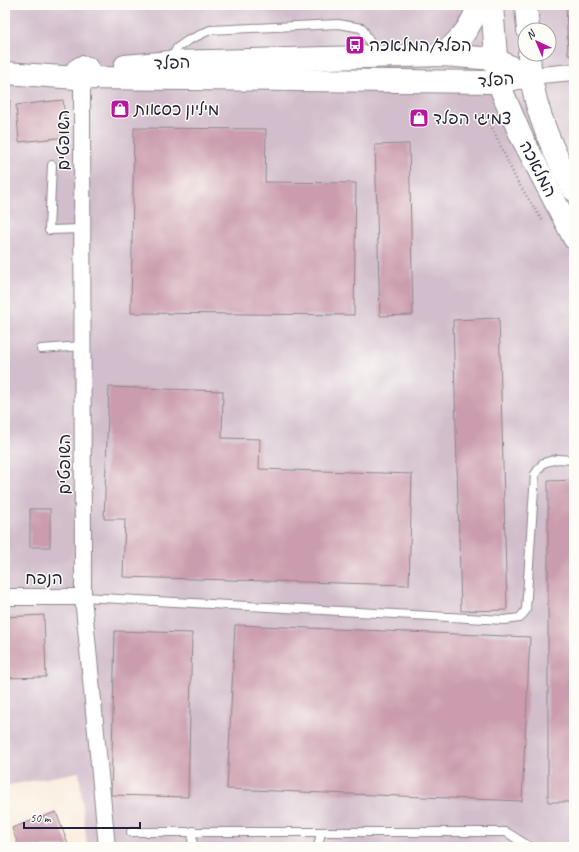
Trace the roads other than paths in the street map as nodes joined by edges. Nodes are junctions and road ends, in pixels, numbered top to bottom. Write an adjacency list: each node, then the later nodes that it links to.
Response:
1 (479, 5): 5 (street)
2 (492, 5): 7 (street, המלאכה)
3 (526, 5): 4 (street)
4 (527, 22)
5 (442, 56): 6 (street, הפלד); 7 (street, הפלד)
6 (379, 57): 8 (street, הפלד); 8 (lane)
7 (495, 59): 13 (street, הפלד); 14 (street, המלאכה)
8 (171, 62): 12 (street, הפלד)
9 (528, 62): 13 (street, המלאכה)
10 (574, 72): 13 (street)
11 (10, 74): 12 (street, הפלד)
12 (82, 75): 14 (street, הפלד); 17 (street, השופטים)
13 (529, 76): 14 (street, הפלד); 16 (street, המלאכה)
14 (498, 82): 18 (street, המלאכה)
15 (52, 164): 17 (lane)
16 (574, 190)
17 (82, 229): 19 (street, השופטים)
18 (574, 238)
19 (82, 346): 20 (lane); 23 (street, השופטים)
20 (41, 350)
21 (574, 460): 23 (lane)
22 (5, 597): 23 (street, הנפח)
23 (83, 597): 27 (street, השופטים)
24 (193, 831): 25 (lane); 26 (lane); 28 (lane)
25 (131, 832)
26 (320, 832): 29 (lane); 30 (lane)
27 (107, 847)
28 (192, 847)
29 (318, 847)
30 (530, 847)

